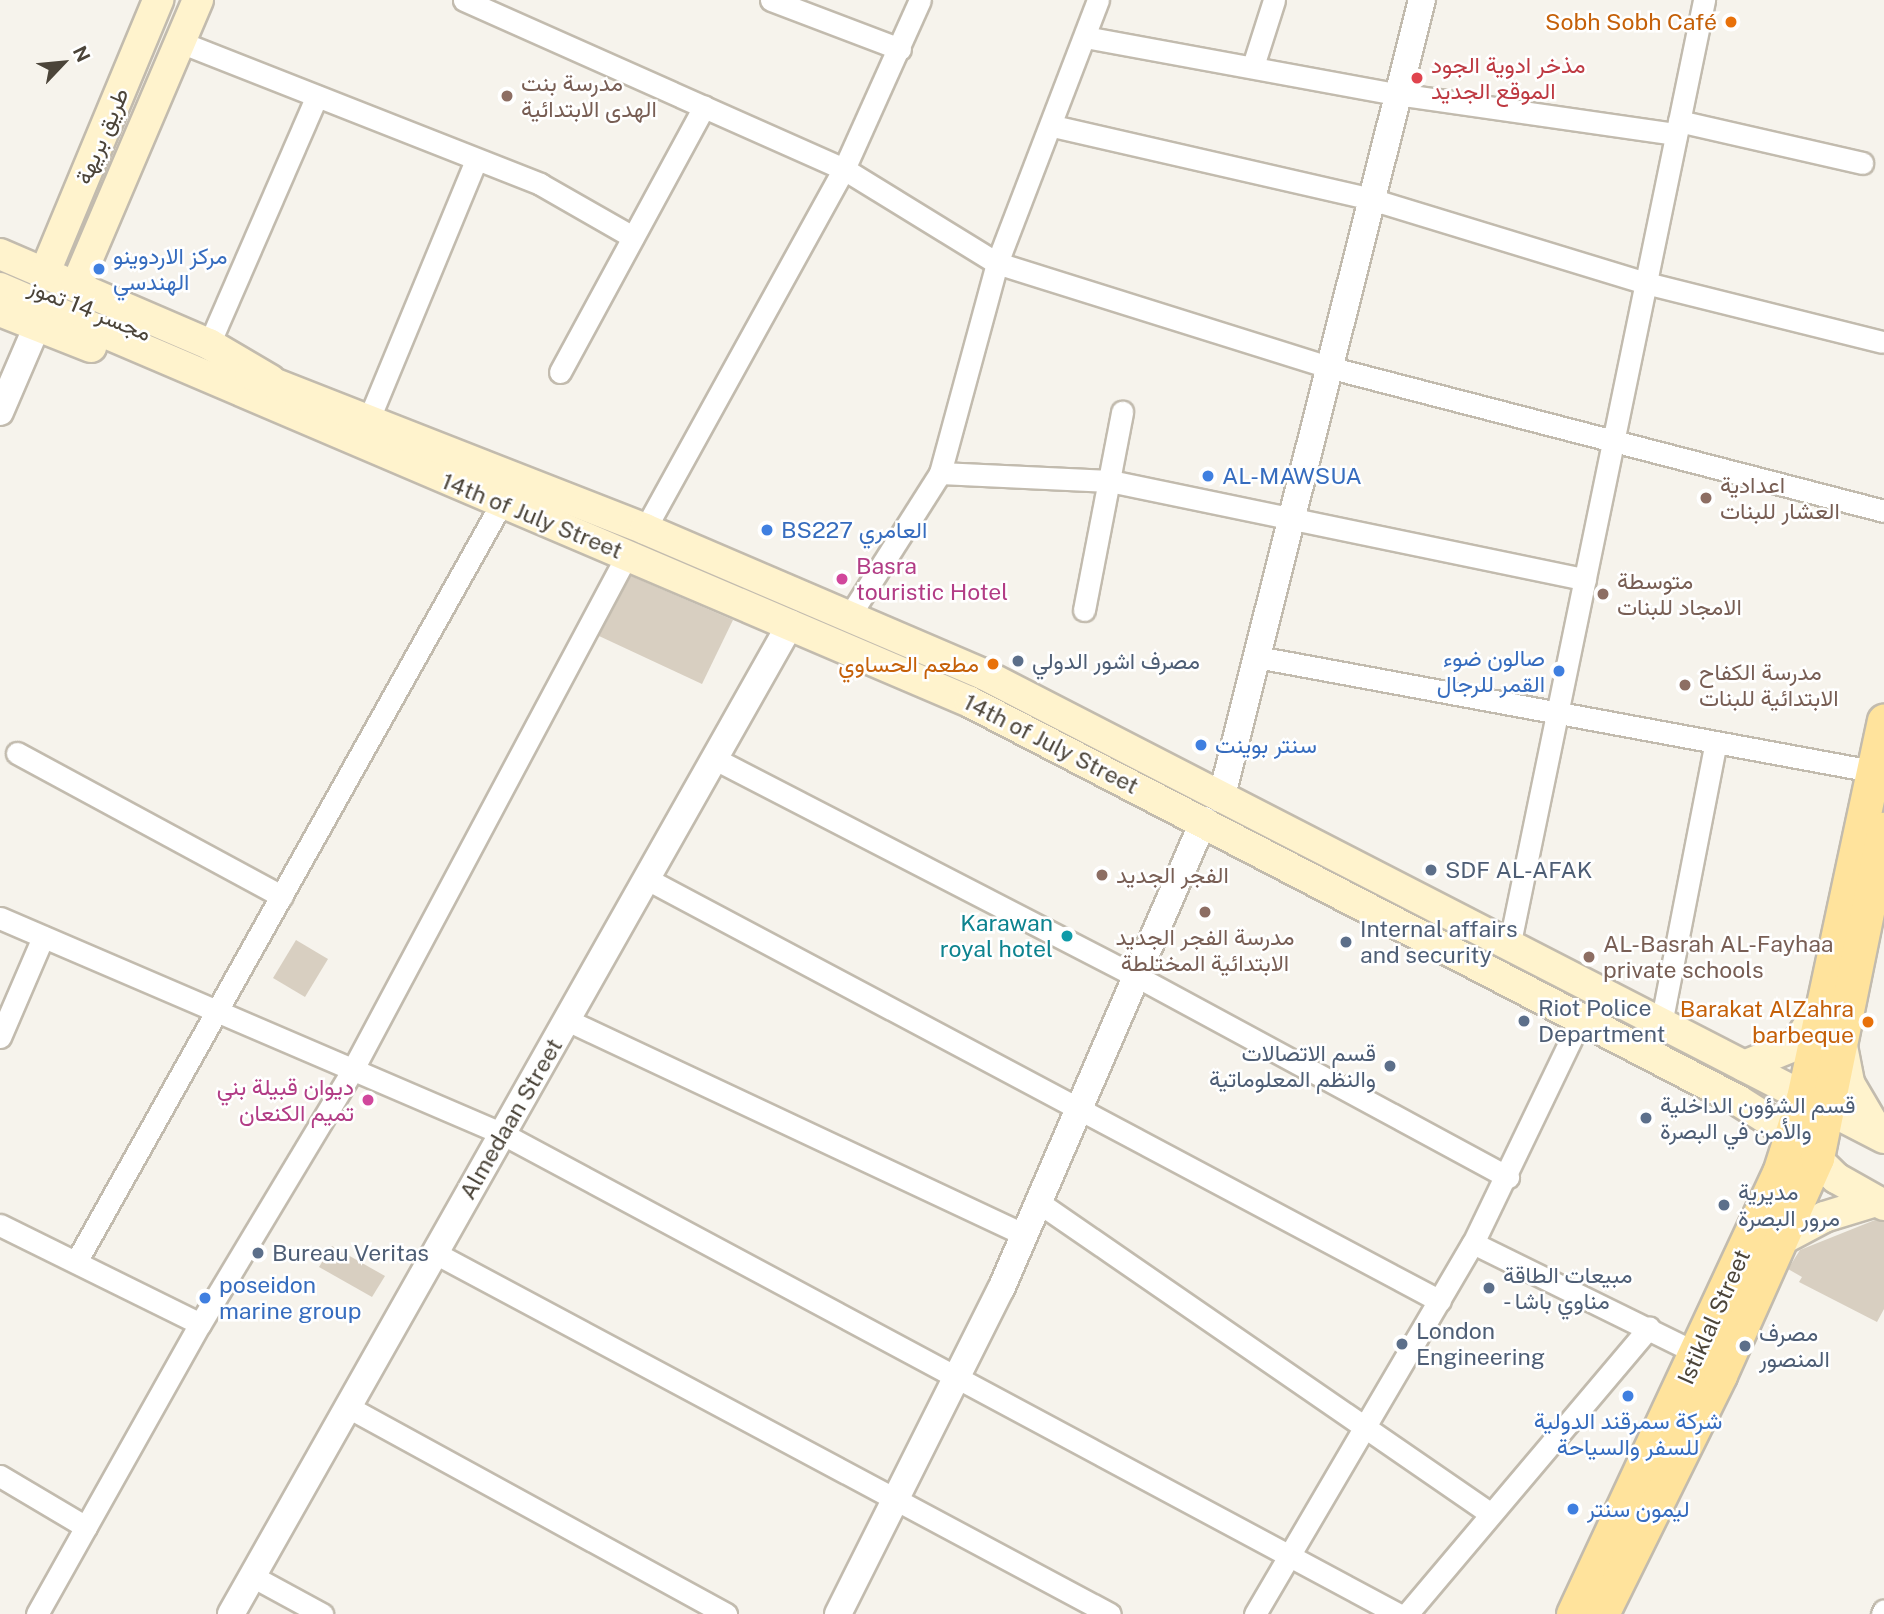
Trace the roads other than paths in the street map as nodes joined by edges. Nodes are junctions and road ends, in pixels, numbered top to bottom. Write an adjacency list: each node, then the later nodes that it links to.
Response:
1 (158, 0): 26 (main road, طريق بريهة)
2 (198, 0): 11 (main road, طريق بريهة)
3 (465, 0): 16 (street)
4 (771, 0): 12 (street)
5 (920, 0): 12 (street)
6 (1098, 0): 10 (street)
7 (1273, 0): 13 (street)
8 (1422, 0): 14 (street)
9 (1704, 0): 18 (street)
10 (1084, 37): 13 (street); 17 (street)
11 (180, 42): 15 (street); 28 (main road, طريق بريهة)
12 (900, 49): 21 (street)
13 (1254, 66): 14 (street)
14 (1397, 94): 18 (street); 22 (street)
15 (317, 96): 19 (street); 34 (street)
16 (704, 107): 21 (street); 23 (street)
17 (1053, 126): 22 (street); 25 (street)
18 (1678, 128): 20 (street); 29 (street)
19 (476, 160): 23 (street); 41 (street)
20 (1862, 163)
21 (844, 169): 25 (street); 48 (street)
22 (1371, 198): 29 (street); 36 (street)
23 (633, 237): 37 (street)
24 (0, 254): 26 (main road)
25 (997, 263): 36 (street); 43 (street)
26 (48, 265): 28 (main road)
27 (0, 273): 35 (main road, مجسر 14 تموز)
28 (79, 278): 34 (main road)
29 (1646, 283): 33 (street); 42 (street)
30 (0, 288): 35 (main road, مجسر 14 تموز)
31 (0, 311): 32 (main road)
32 (37, 326): 38 (main road); 39 (street)
33 (1882, 342)
34 (209, 344): 38 (main road)
35 (178, 353): 38 (main road, 14th of July Street)
36 (1328, 367): 42 (street); 47 (street)
37 (559, 372)
38 (284, 399): 41 (main road, 14th of July Street); 45 (main road, 14th of July Street)
39 (0, 412)
40 (1122, 412): 44 (street)
41 (368, 421): 48 (main road, 14th of July Street)
42 (1614, 439): 46 (street); 50 (street)
43 (940, 474): 44 (street); 52 (street)
44 (1110, 481): 47 (street); 51 (street)
45 (501, 504): 49 (main road, 14th of July Street); 64 (street)
46 (1884, 510)
47 (1292, 515): 50 (street); 54 (street)
48 (645, 529): 52 (main road, 14th of July Street)
49 (627, 555): 53 (main road, 14th of July Street); 77 (street)
50 (1585, 579): 55 (street)
51 (1084, 610)
52 (850, 615): 61 (main road, 14th of July Street)
53 (791, 623): 59 (street, Almedaan Street); 61 (main road, 14th of July Street)
54 (1257, 657): 55 (street); 61 (street)
55 (1558, 713): 57 (street); 67 (street)
56 (1884, 721): 60 (main road, Istiklal Street)
57 (1716, 742): 60 (street); 73 (street)
58 (17, 753): 64 (street)
59 (715, 759): 63 (street, Almedaan Street); 68 (street)
60 (1872, 771): 69 (main road, Istiklal Street)
61 (1212, 810): 67 (main road, 14th of July Street); 68 (street); 71 (main road, 14th of July Street)
62 (1884, 829): 74 (main road, Istiklal Street)
63 (647, 879): 72 (street, Almedaan Street); 79 (street)
64 (282, 895): 70 (street)
65 (0, 918): 66 (street)
66 (43, 937): 70 (street); 75 (street)
67 (1509, 947): 73 (main road, 14th of July Street)
68 (1136, 976): 79 (street); 84 (street)
69 (1822, 1000): 76 (main road); 78 (main road, Istiklal Street)
70 (216, 1012): 77 (street); 92 (street)
71 (1582, 1017): 81 (main road, 14th of July Street); 84 (street)
72 (567, 1020): 80 (street, Almedaan Street); 88 (street)
73 (1661, 1024): 76 (main road, 14th of July Street)
74 (1840, 1035): 78 (main road, Istiklal Street); 82 (main road)
75 (0, 1037)
76 (1744, 1066): 78 (main road, 14th of July Street)
77 (353, 1069): 80 (street); 94 (street)
78 (1815, 1104): 81 (main road, Istiklal Street); 82 (main road, 14th of July Street); 83 (main road, Istiklal Street)
79 (1076, 1111): 85 (street); 93 (street)
80 (503, 1134): 91 (street, Almedaan Street); 97 (street)
81 (1791, 1134): 83 (main road, 14th of July Street); 96 (main road, Istiklal Street)
82 (1883, 1136)
83 (1817, 1158): 86 (main road, 14th of July Street); 89 (main road, Istiklal Street)
84 (1508, 1177): 90 (street)
85 (1038, 1202): 88 (street); 99 (street)
86 (1880, 1203): 89 (main road)
87 (0, 1225): 92 (street)
88 (1024, 1236): 97 (street)
89 (1781, 1240): 118 (main road, Istiklal Street)
90 (1473, 1243): 93 (street); 95 (street)
91 (435, 1253): 98 (street, Almedaan Street); 101 (street)
92 (76, 1262): 94 (street)
93 (1440, 1301): 99 (street)
94 (200, 1324): 103 (street)
95 (1649, 1328): 96 (street); 102 (street)
96 (1699, 1354): 117 (main road, Istiklal Street)
97 (958, 1378): 101 (street); 104 (street)
98 (348, 1407): 105 (street, Almedaan Street); 111 (street)
99 (1361, 1427): 102 (street); 104 (street)
100 (0, 1476): 103 (street)
101 (898, 1498): 107 (street); 112 (street)
102 (1488, 1512): 116 (street)
103 (86, 1527): 108 (street)
104 (1287, 1558): 106 (street); 114 (street)
105 (252, 1576): 109 (street, Almedaan Street); 110 (street)
106 (1371, 1608): 115 (street)
107 (1084, 1609): 113 (street)
108 (37, 1614)
109 (231, 1614)
110 (322, 1614)
111 (726, 1614)
112 (838, 1614)
113 (1110, 1614)
114 (1255, 1614)
115 (1398, 1614)
116 (1407, 1614)
117 (1573, 1614)
118 (1602, 1614)

